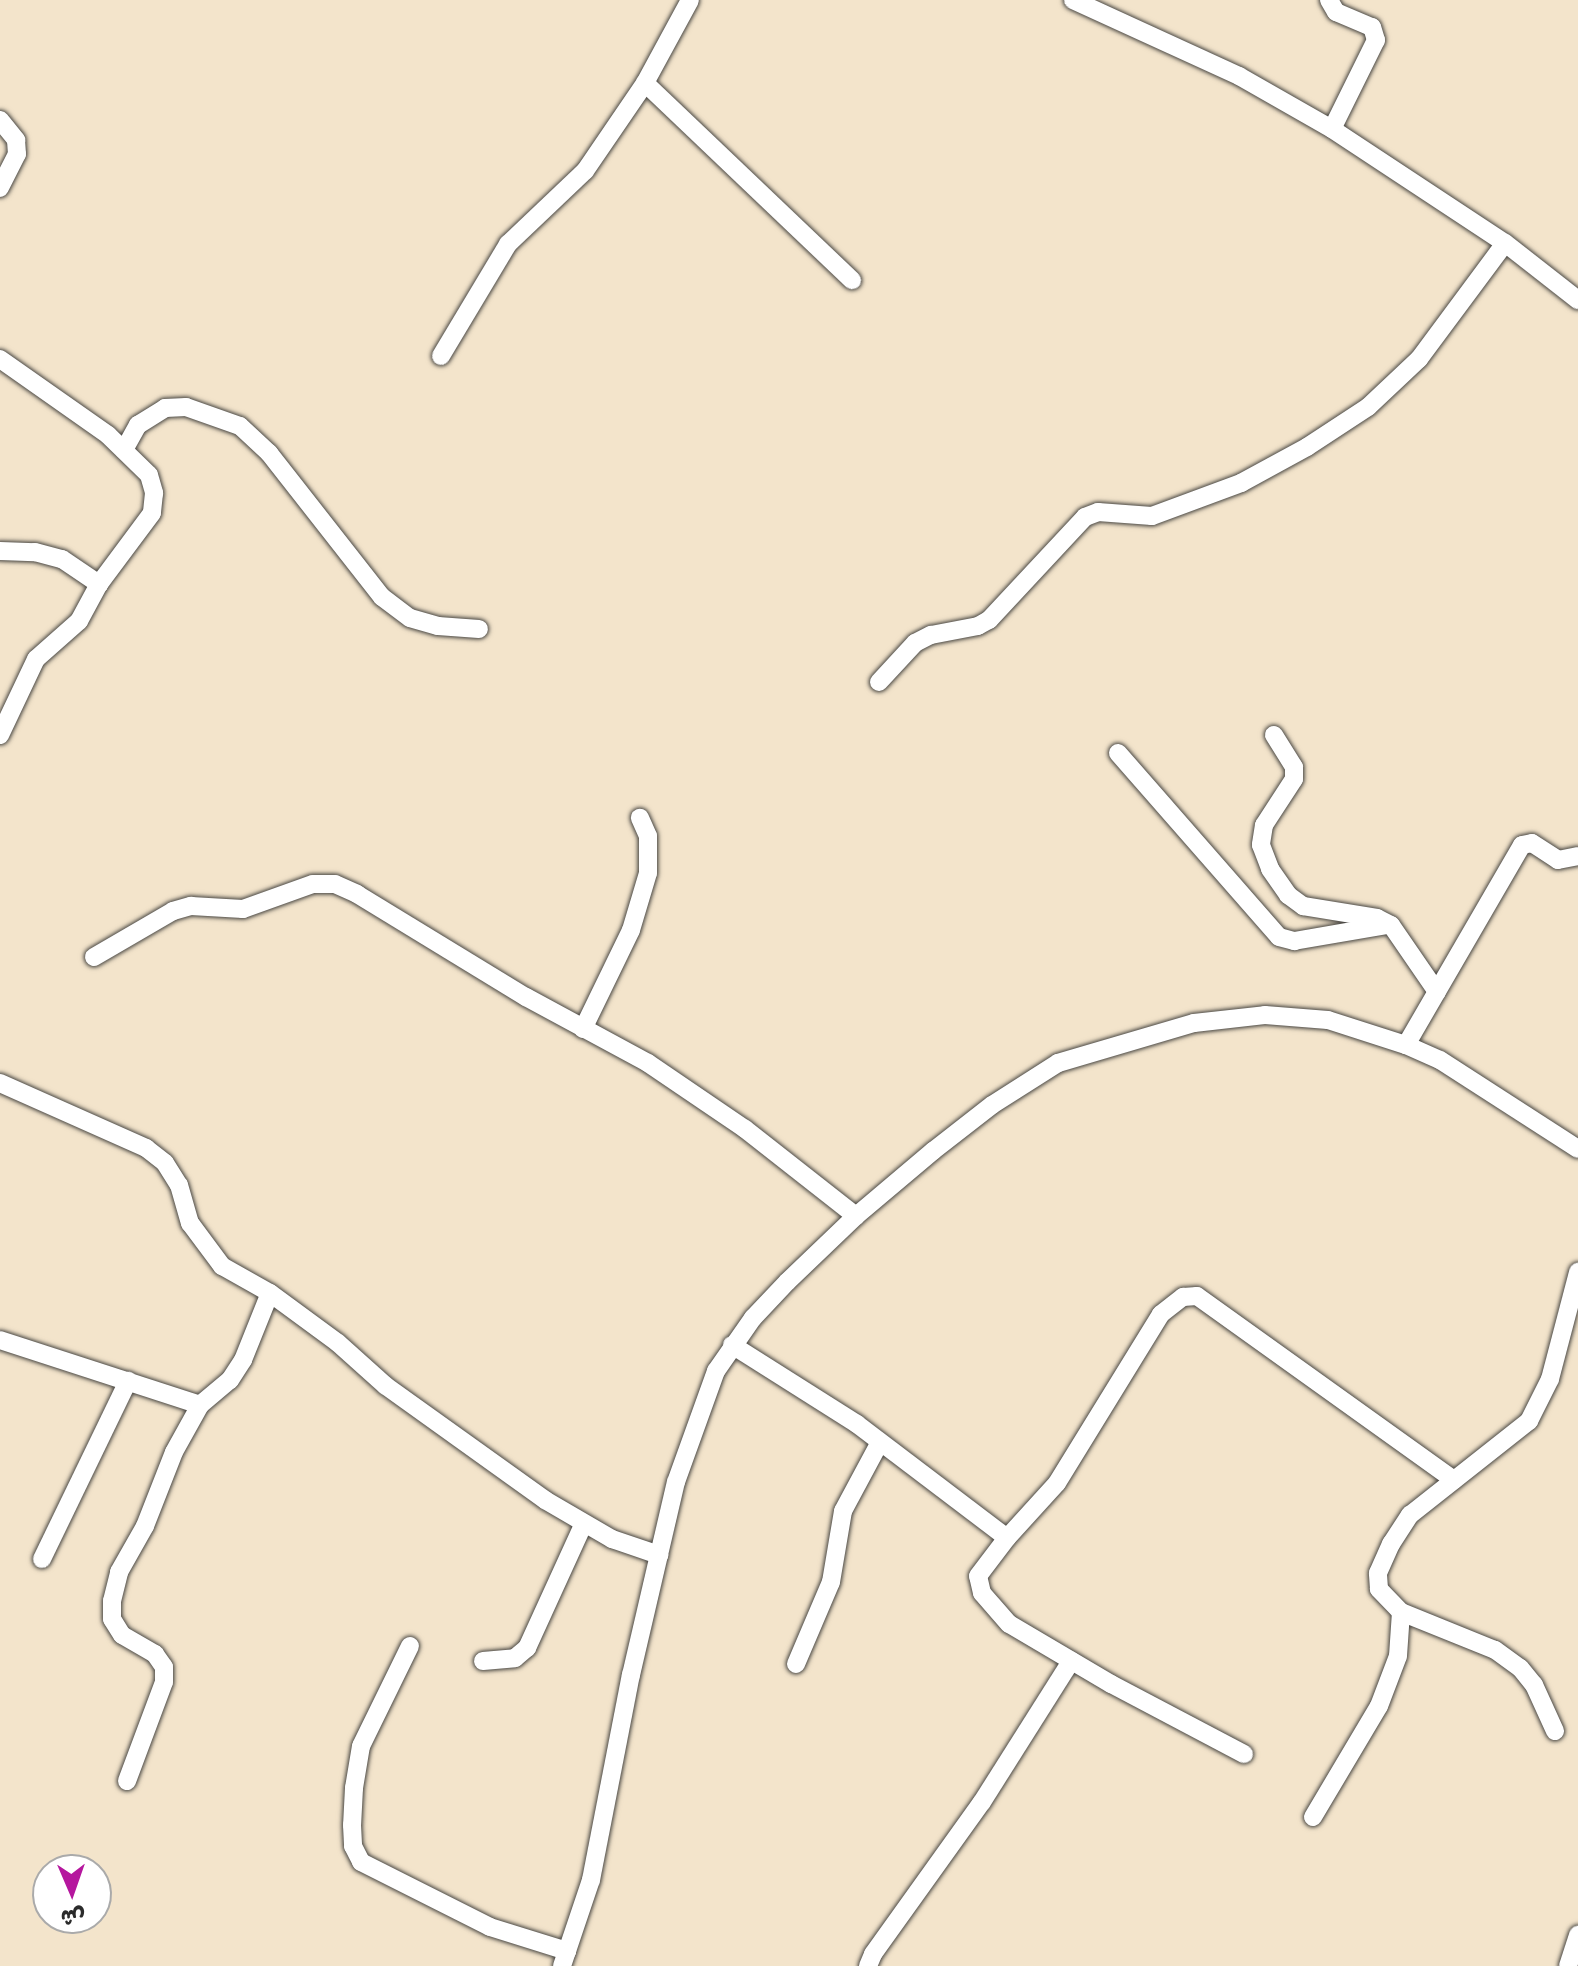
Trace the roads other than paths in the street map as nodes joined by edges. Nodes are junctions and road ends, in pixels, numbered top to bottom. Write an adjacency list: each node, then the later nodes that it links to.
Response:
1 (690, 0): 4 (street)
2 (1073, 0): 6 (street)
3 (1329, 0): 6 (street)
4 (645, 83): 9 (street); 11 (street)
5 (0, 120): 7 (street)
6 (1332, 129): 8 (street)
7 (0, 188)
8 (1505, 243): 10 (street); 17 (street)
9 (852, 280)
10 (1578, 300)
11 (441, 356)
12 (0, 359): 13 (street)
13 (124, 450): 15 (street); 16 (street)
14 (0, 551): 15 (street)
15 (99, 584): 18 (street)
16 (479, 629)
17 (879, 682)
18 (0, 735)
19 (1274, 735): 23 (street)
20 (1118, 753): 23 (street)
21 (640, 818): 26 (street)
22 (1578, 856): 25 (street)
23 (1391, 925): 25 (street)
24 (94, 957): 26 (street)
25 (1437, 992): 27 (street)
26 (583, 1029): 30 (street)
27 (1406, 1045): 29 (street); 30 (street)
28 (0, 1083): 32 (street)
29 (1578, 1149)
30 (856, 1216): 34 (street)
31 (1578, 1272): 38 (street)
32 (270, 1293): 36 (street); 39 (street)
33 (0, 1340): 35 (street)
34 (732, 1345): 37 (street); 41 (street)
35 (128, 1381): 36 (street); 42 (street)
36 (200, 1405): 50 (street)
37 (880, 1442): 40 (street); 47 (street)
38 (1454, 1480): 40 (street); 43 (street)
39 (583, 1525): 41 (street); 45 (street)
40 (1007, 1538): 46 (street)
41 (659, 1555): 53 (street)
42 (42, 1559)
43 (1401, 1612): 48 (street); 51 (street)
44 (410, 1646): 53 (street)
45 (483, 1661)
46 (1071, 1661): 49 (street); 54 (street)
47 (796, 1664)
48 (1555, 1731)
49 (1244, 1754)
50 (127, 1781)
51 (1313, 1817)
52 (1578, 1935): 55 (street)
53 (565, 1959)
54 (868, 1966)
55 (1568, 1966)

